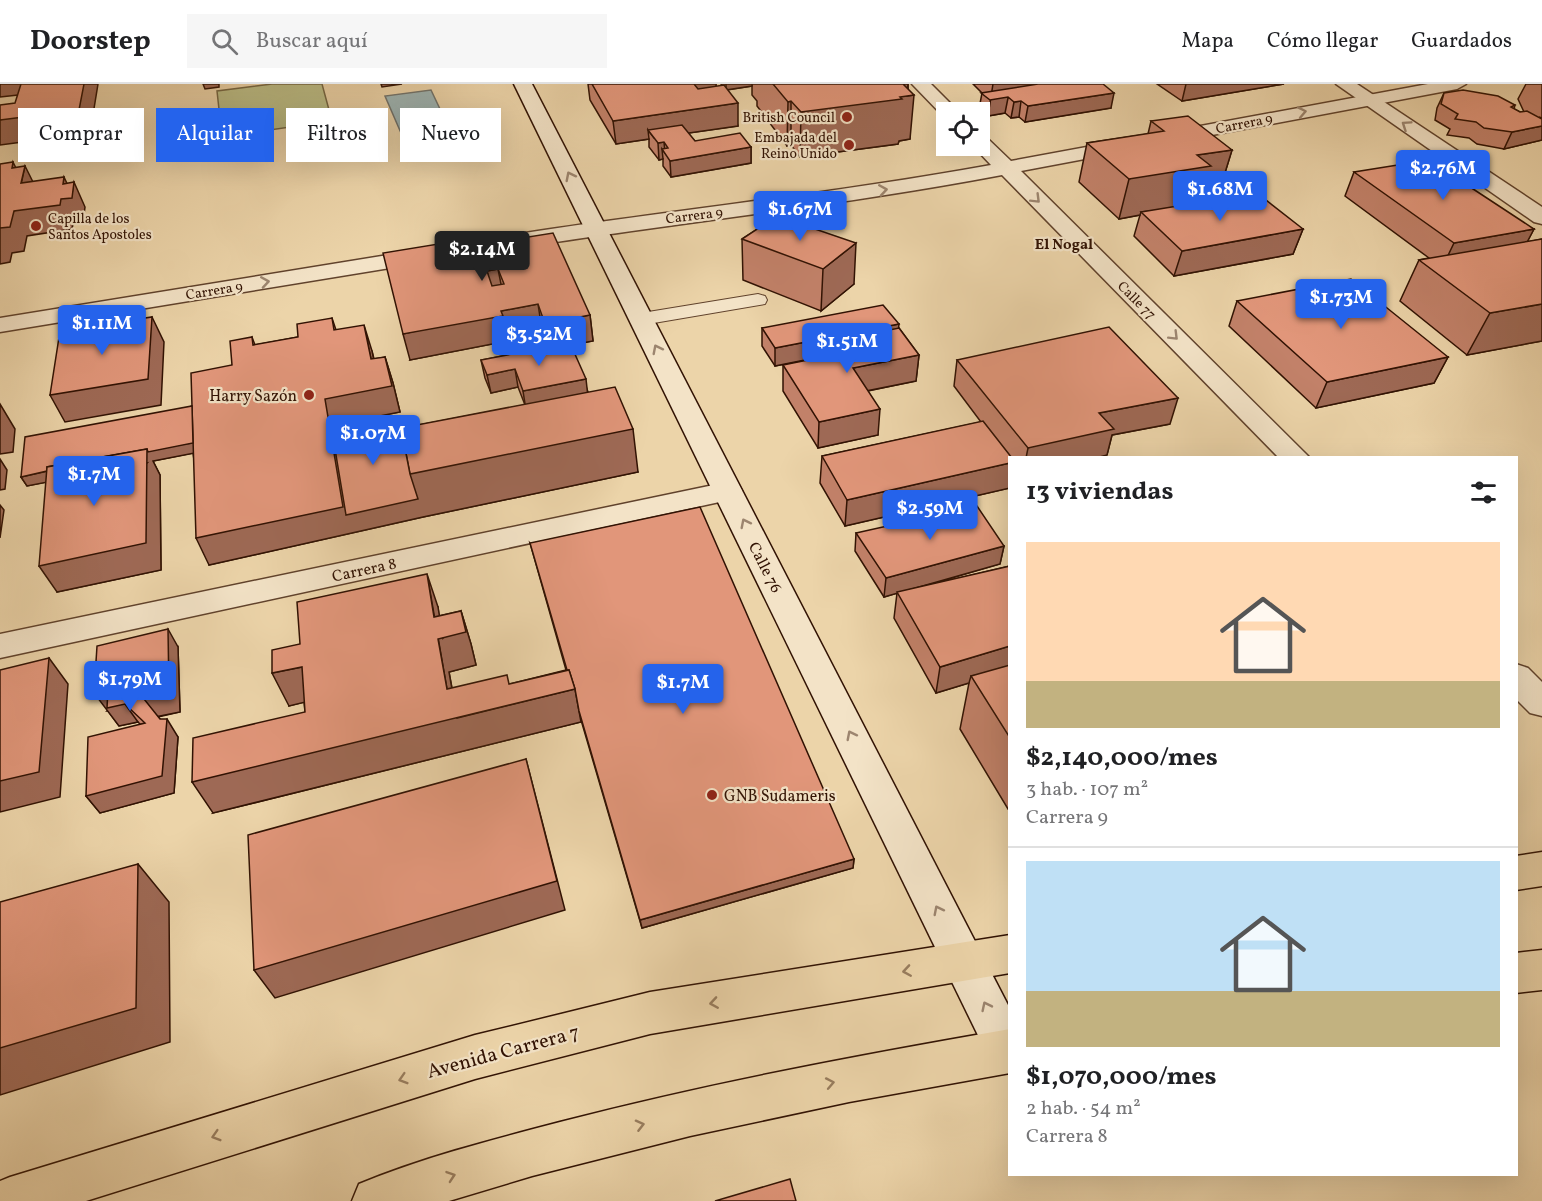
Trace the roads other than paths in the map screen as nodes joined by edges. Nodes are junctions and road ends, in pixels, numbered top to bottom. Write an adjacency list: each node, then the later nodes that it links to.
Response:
1 (523, 84): 10 (street, Calle 76, one-way to 1)
2 (921, 84): 6 (street)
3 (1345, 84): 5 (street)
4 (1457, 84): 5 (street, Carrera 9)
5 (1369, 100): 8 (street, Carrera 9, one-way to 5); 9 (street, one-way to 5)
6 (940, 102)
7 (990, 152): 8 (street, Calle 77)
8 (1005, 168): 10 (street, Carrera 9, one-way to 8); 16 (street, Calle 77, one-way to 16)
9 (1542, 217)
10 (597, 228): 11 (street, Carrera 9); 14 (street, Calle 76)
11 (484, 246)
12 (448, 252): 15 (street, Carrera 9, one-way to 12)
13 (758, 300): 14 (lane)
14 (642, 319): 17 (street, Calle 76, one-way to 14)
15 (0, 325)
16 (1294, 456)
17 (729, 492): 18 (street, Carrera 8); 24 (street, Calle 76, one-way to 17)
18 (0, 646)
19 (1518, 679): 20 (street)
20 (1542, 703)
21 (1542, 869): 22 (main road)
22 (1518, 873)
23 (1008, 954): 24 (main road, Avenida Carrera 7)
24 (964, 962): 27 (street, Calle 76, one-way to 24); 29 (main road, Avenida Carrera 7, one-way to 29)
25 (1542, 970): 26 (main road)
26 (1518, 973)
27 (1008, 1049)
28 (1008, 1051): 30 (main road, one-way to 28)
29 (10, 1201)
30 (376, 1201)

